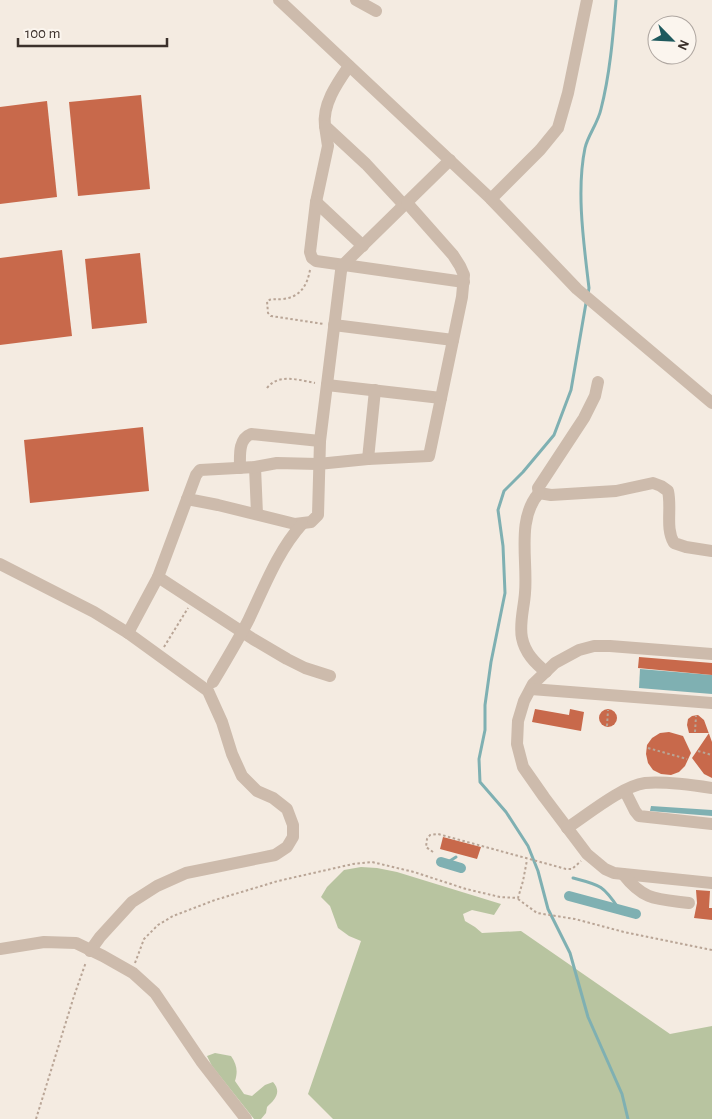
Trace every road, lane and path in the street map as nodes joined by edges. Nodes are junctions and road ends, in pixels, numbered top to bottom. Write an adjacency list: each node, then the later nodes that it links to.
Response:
1 (356, 0): 4 (street)
2 (587, 0): 8 (street)
3 (282, 1): 5 (street)
4 (376, 11)
5 (349, 66): 6 (street); 7 (street)
6 (326, 126): 9 (street); 10 (street)
7 (450, 160): 8 (street); 10 (street)
8 (491, 199): 22 (street)
9 (316, 202): 11 (street); 12 (street)
10 (406, 204): 11 (street); 14 (street)
11 (362, 246): 13 (street)
12 (312, 258): 13 (street); 15 (path)
13 (343, 265): 14 (street); 15 (street)
14 (464, 282): 16 (street)
15 (334, 325): 16 (street); 18 (street)
16 (453, 340): 21 (street)
17 (598, 382): 28 (street)
18 (327, 384): 19 (path); 20 (street); 23 (street)
19 (267, 388)
20 (375, 390): 21 (street); 24 (street)
21 (441, 398): 24 (street)
22 (712, 403)
23 (320, 442): 25 (street); 27 (street)
24 (368, 459): 25 (street)
25 (318, 464): 26 (street); 31 (street)
26 (255, 467): 27 (street); 30 (street)
27 (240, 468): 29 (street)
28 (540, 493): 32 (street); 40 (street)
29 (187, 499): 30 (street); 34 (street)
30 (257, 514): 31 (street)
31 (302, 524): 36 (street)
32 (712, 551)
33 (0, 564): 37 (street)
34 (158, 577): 35 (street); 37 (street)
35 (193, 599): 36 (street); 39 (path)
36 (242, 632): 41 (street); 42 (street)
37 (128, 633): 39 (street)
38 (712, 654): 40 (street)
39 (159, 655): 66 (street)
40 (546, 672): 43 (street)
41 (330, 676)
42 (213, 682)
43 (531, 689): 44 (street); 56 (street)
44 (712, 703)
45 (608, 710): 47 (path)
46 (696, 716): 48 (path)
47 (607, 726)
48 (695, 732)
49 (648, 748): 52 (path)
50 (698, 751): 51 (path)
51 (712, 755)
52 (687, 759)
53 (712, 788): 54 (street)
54 (625, 791): 55 (street); 56 (street)
55 (712, 824)
56 (567, 828): 58 (street)
57 (433, 852): 59 (path)
58 (587, 854): 59 (path); 60 (street)
59 (527, 860): 62 (path)
60 (623, 874): 61 (street); 63 (street)
61 (712, 883)
62 (518, 898): 65 (path); 67 (path)
63 (689, 903)
64 (0, 949): 66 (street)
65 (712, 950)
66 (90, 951): 67 (street); 68 (path)
67 (133, 973): 69 (street)
68 (36, 1119)
69 (246, 1119)

